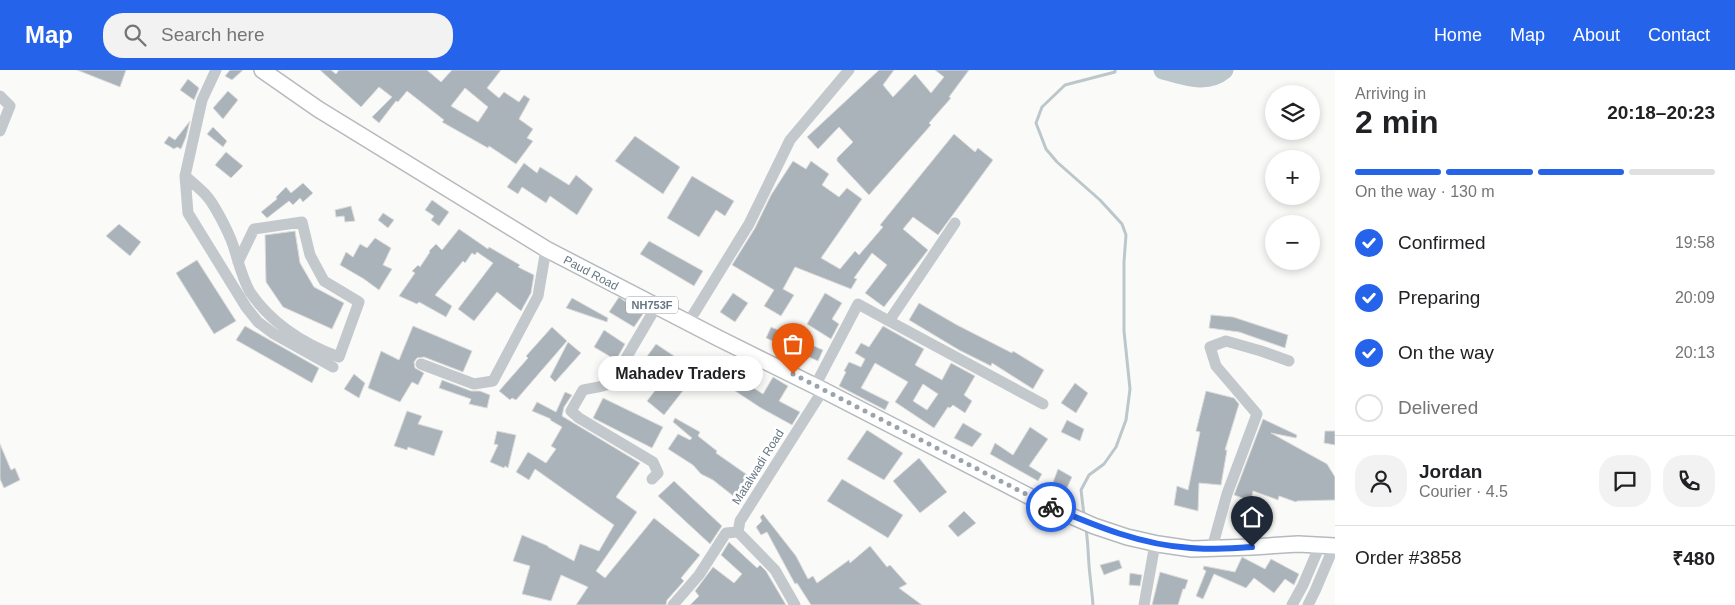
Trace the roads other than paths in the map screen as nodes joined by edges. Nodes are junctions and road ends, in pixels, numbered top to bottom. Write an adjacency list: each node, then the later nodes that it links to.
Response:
1 (216, 70): 6 (street)
2 (262, 70): 8 (main road, Paud Road / NH753F)
3 (849, 70): 12 (street)
4 (0, 96): 5 (street)
5 (0, 131)
6 (185, 176): 9 (street); 15 (street)
7 (954, 224): 11 (street)
8 (546, 249): 10 (main road, Paud Road / NH753F); 14 (street)
9 (238, 262): 9 (street)
10 (656, 307): 12 (main road, Paud Road / NH753F); 18 (street)
11 (889, 321): 16 (street, Matalwadi Road); 17 (street)
12 (688, 323): 16 (main road, Paud Road / NH753F)
13 (1289, 362): 22 (street)
14 (421, 364)
15 (333, 367)
16 (819, 388): 19 (street, Matalwadi Road); 20 (main road, Paud Road / NH753F)
17 (1043, 404)
18 (652, 480)
19 (738, 532): 25 (street); 26 (street)
20 (1155, 544): 22 (main road, Paud Road / NH753F); 27 (street)
21 (1331, 545): 22 (main road, Paud Road / NH753F); 23 (street); 24 (street)
22 (1212, 548)
23 (1307, 575): 24 (street); 28 (street)
24 (1320, 580): 29 (street)
25 (673, 605)
26 (795, 605)
27 (1144, 605)
28 (1292, 605)
29 (1308, 605)

